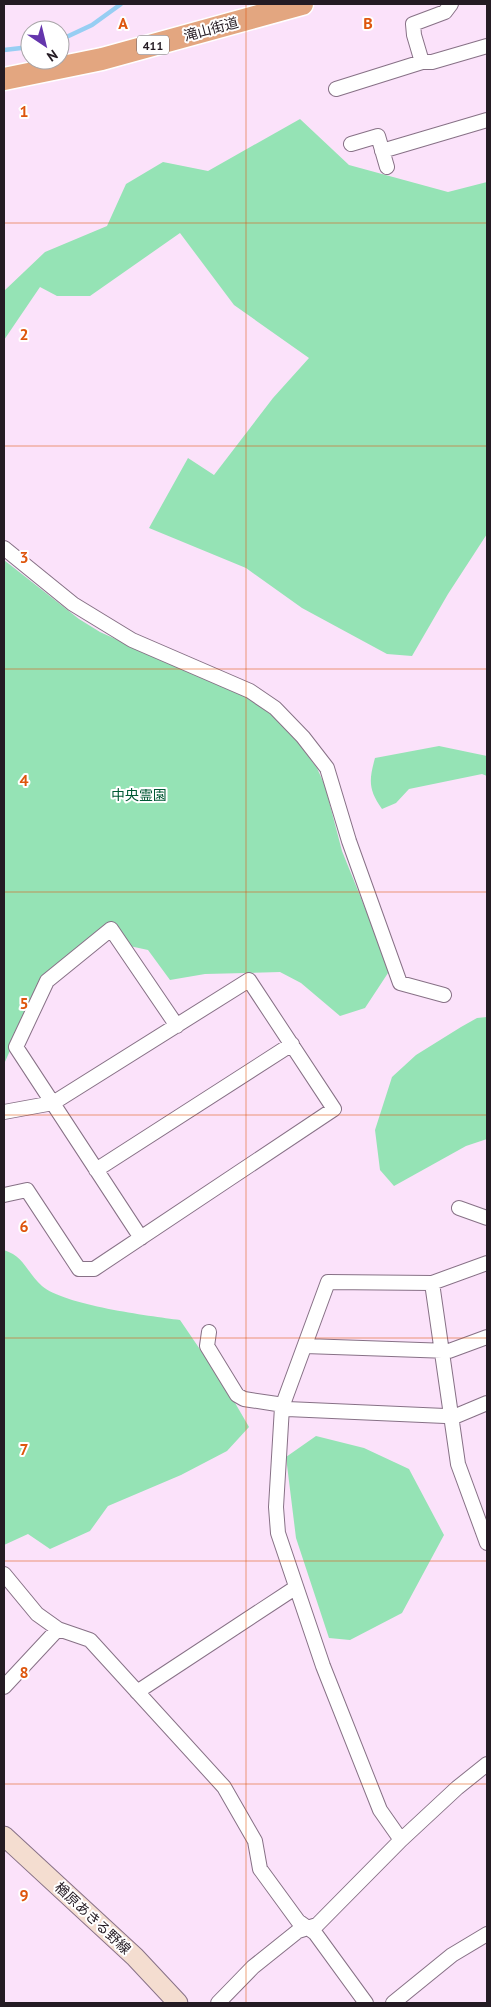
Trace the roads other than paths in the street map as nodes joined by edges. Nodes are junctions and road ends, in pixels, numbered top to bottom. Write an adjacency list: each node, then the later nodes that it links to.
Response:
1 (302, 4): 3 (highway, 滝山街道 / 411)
2 (451, 4): 5 (street)
3 (272, 8): 6 (highway, 滝山街道 / 411)
4 (487, 46): 5 (street)
5 (422, 62): 7 (street)
6 (4, 79)
7 (336, 90)
8 (487, 120): 10 (street)
9 (351, 144): 10 (street)
10 (382, 151): 11 (street)
11 (386, 167)
12 (4, 548): 13 (street)
13 (444, 995)
14 (177, 1026): 15 (street); 16 (street); 16 (street)
15 (292, 1044): 18 (street); 22 (street)
16 (53, 1104): 17 (street); 18 (street)
17 (4, 1112)
18 (96, 1170): 22 (street)
19 (4, 1195): 22 (street)
20 (459, 1208): 21 (street)
21 (487, 1218)
22 (141, 1238)
23 (487, 1263): 24 (street)
24 (432, 1283): 27 (street); 28 (street)
25 (209, 1332): 30 (street)
26 (487, 1337): 28 (street)
27 (305, 1346): 28 (street); 30 (street)
28 (441, 1352): 31 (street)
29 (487, 1403): 31 (street)
30 (282, 1407): 31 (street); 34 (street)
31 (450, 1416): 32 (street)
32 (487, 1543)
33 (4, 1574): 35 (street)
34 (295, 1588): 37 (street); 40 (street)
35 (58, 1629): 36 (street); 37 (street)
36 (4, 1687)
37 (137, 1692): 41 (street)
38 (487, 1764): 40 (street)
39 (4, 1836): 43 (main road, 楢原あきる野線)
40 (400, 1840): 41 (street)
41 (307, 1928): 44 (street); 45 (street)
42 (487, 1934): 46 (street)
43 (178, 2003)
44 (218, 2003)
45 (366, 2003)
46 (393, 2003)

